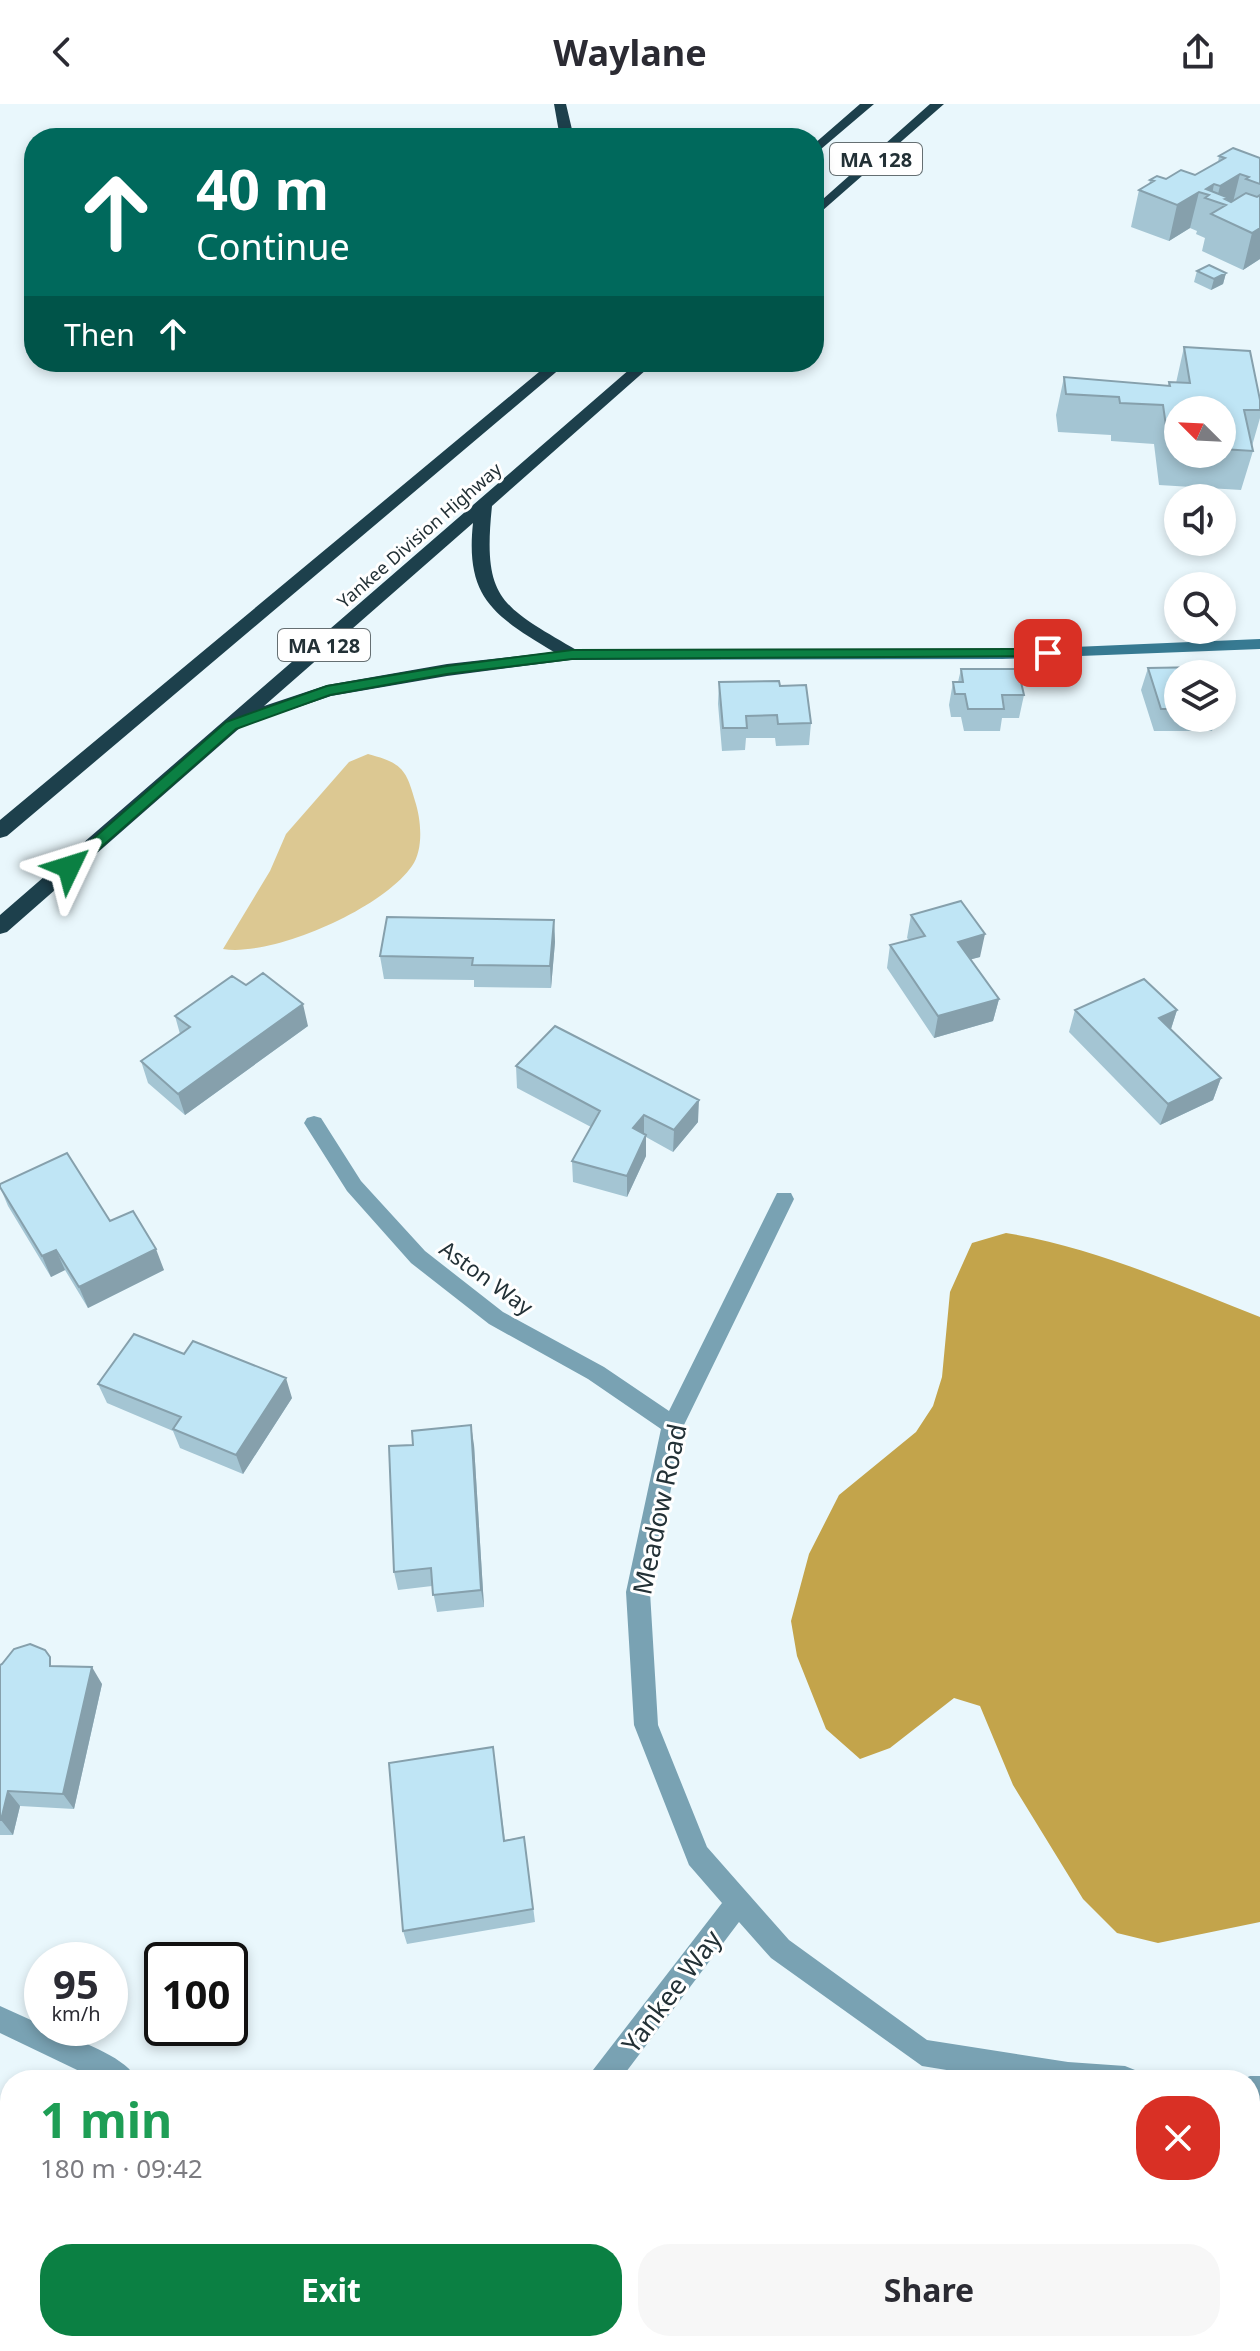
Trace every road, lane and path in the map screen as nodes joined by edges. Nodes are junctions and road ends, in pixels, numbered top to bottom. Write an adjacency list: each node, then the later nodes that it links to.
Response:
1 (560, 104): 5 (highway)
2 (862, 104): 6 (highway)
3 (868, 104): 7 (highway, MA 128)
4 (938, 104): 8 (highway, MA 128)
5 (565, 128)
6 (824, 129)
7 (824, 142)
8 (824, 205)
9 (546, 372): 15 (highway, Yankee Division Highway / MA 128)
10 (636, 372): 11 (highway, Yankee Division Highway / MA 128)
11 (484, 504): 13 (highway); 14 (highway, Yankee Division Highway / MA 128)
12 (1260, 644): 13 (main road)
13 (572, 655): 14 (highway)
14 (231, 725): 16 (highway, Yankee Division Highway / MA 128)
15 (0, 831)
16 (0, 927)
17 (314, 1123): 19 (street, Aston Way)
18 (784, 1199): 19 (street, Meadow Road)
19 (673, 1425): 20 (street, Meadow Road)
20 (739, 1902): 23 (street, Yankee Way); 24 (street, Meadow Road)
21 (0, 2019): 22 (street)
22 (107, 2070)
23 (611, 2070)
24 (1030, 2070)

